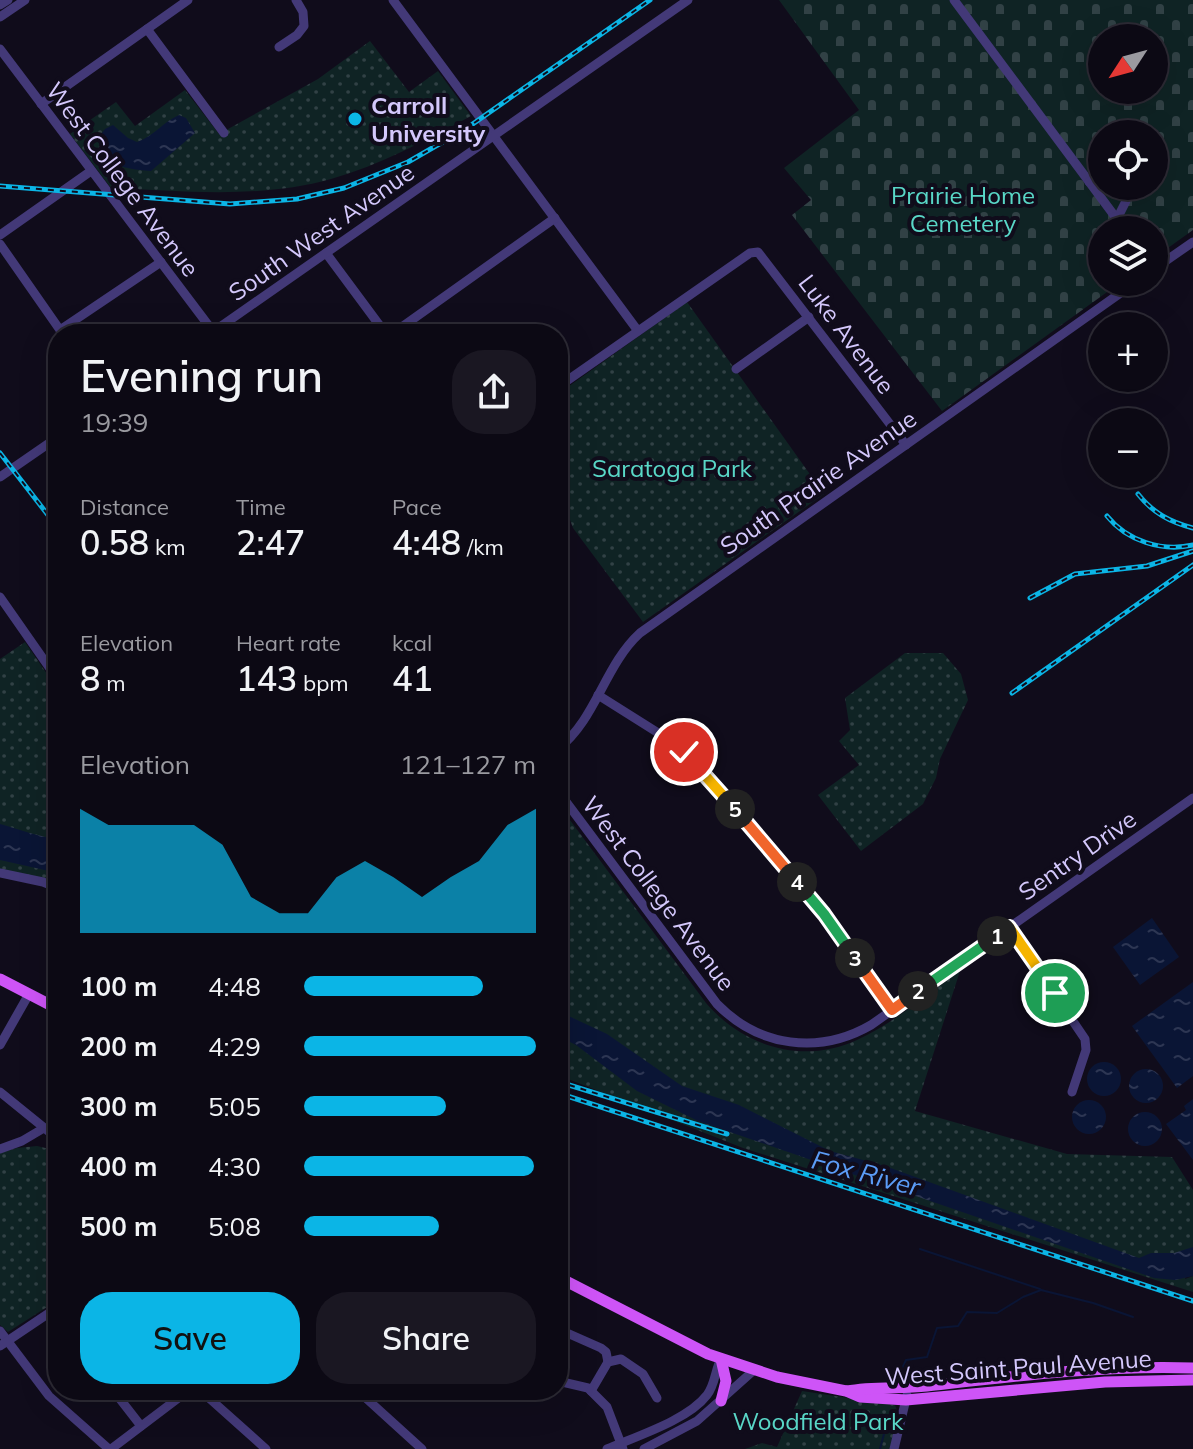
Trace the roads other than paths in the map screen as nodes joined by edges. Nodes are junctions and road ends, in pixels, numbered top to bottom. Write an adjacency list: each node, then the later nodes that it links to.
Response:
1 (8, 0): 8 (street)
2 (25, 0): 9 (street)
3 (188, 0): 10 (street)
4 (296, 0): 11 (street)
5 (393, 0): 15 (street)
6 (688, 0): 15 (street, South West Avenue)
7 (954, 0): 17 (street)
8 (0, 5)
9 (0, 17)
10 (147, 29): 13 (street); 14 (street)
11 (279, 47)
12 (0, 49): 13 (street, West College Avenue)
13 (41, 104): 16 (street, West College Avenue)
14 (224, 133)
15 (495, 135): 20 (street); 24 (street, South West Avenue)
16 (91, 171): 21 (street); 26 (street, West College Avenue)
17 (1088, 181)
18 (1103, 200): 19 (street)
19 (1115, 216)
20 (555, 218): 34 (street); 35 (street)
21 (0, 235)
22 (1193, 242): 25 (street)
23 (0, 244): 29 (street)
24 (326, 253): 32 (street, South West Avenue); 33 (street)
25 (1168, 259)
26 (161, 262): 30 (street); 31 (street, West College Avenue)
27 (1116, 296): 39 (street, South Prairie Avenue)
28 (809, 317): 35 (street, Luke Avenue); 36 (street); 39 (street, Luke Avenue)
29 (56, 324)
30 (69, 324)
31 (206, 324)
32 (226, 324)
33 (381, 324)
34 (403, 324)
35 (638, 331): 37 (street)
36 (736, 369)
37 (568, 380)
38 (48, 444): 40 (street)
39 (906, 445): 43 (street, South Prairie Avenue)
40 (0, 477)
41 (1, 600): 42 (street)
42 (48, 666)
43 (598, 695): 44 (street, South Prairie Avenue); 53 (street)
44 (568, 740)
45 (1193, 798): 49 (street, Sentry Drive)
46 (568, 804): 54 (street, West College Avenue)
47 (0, 873): 48 (street)
48 (48, 884)
49 (1009, 927): 53 (street, Sentry Drive); 57 (street)
50 (0, 979): 51 (main road)
51 (29, 994): 52 (main road); 55 (street)
52 (48, 1004)
53 (892, 1010): 54 (street, Sentry Drive)
54 (772, 1039)
55 (0, 1045)
56 (0, 1092): 58 (street)
57 (1072, 1092)
58 (44, 1128): 59 (street); 60 (street)
59 (48, 1131)
60 (0, 1149)
61 (568, 1282): 66 (main road, West Saint Paul Avenue)
62 (48, 1316): 65 (street)
63 (0, 1331): 65 (street)
64 (568, 1333): 67 (street)
65 (4, 1343): 74 (street)
66 (721, 1359): 69 (main road, West Saint Paul Avenue); 81 (main road); 82 (street)
67 (608, 1362): 72 (street); 75 (street)
68 (1193, 1368): 73 (main road, West Saint Paul Avenue)
69 (753, 1371): 73 (main road, West Saint Paul Avenue); 81 (street)
70 (1193, 1380): 73 (main road, West Saint Paul Avenue)
71 (568, 1384): 72 (street)
72 (591, 1391): 85 (street)
73 (907, 1394): 91 (street)
74 (48, 1395)
75 (657, 1398)
76 (54, 1400): 86 (street)
77 (121, 1400): 84 (street)
78 (176, 1400): 84 (street)
79 (211, 1400): 87 (street)
80 (368, 1400): 88 (street)
81 (721, 1401): 83 (street)
82 (697, 1404): 83 (street); 85 (street)
83 (705, 1414): 90 (street)
84 (141, 1426): 86 (street)
85 (622, 1446): 89 (street)
86 (110, 1449)
87 (266, 1449)
88 (422, 1449)
89 (607, 1449)
90 (644, 1449)
91 (894, 1449)

